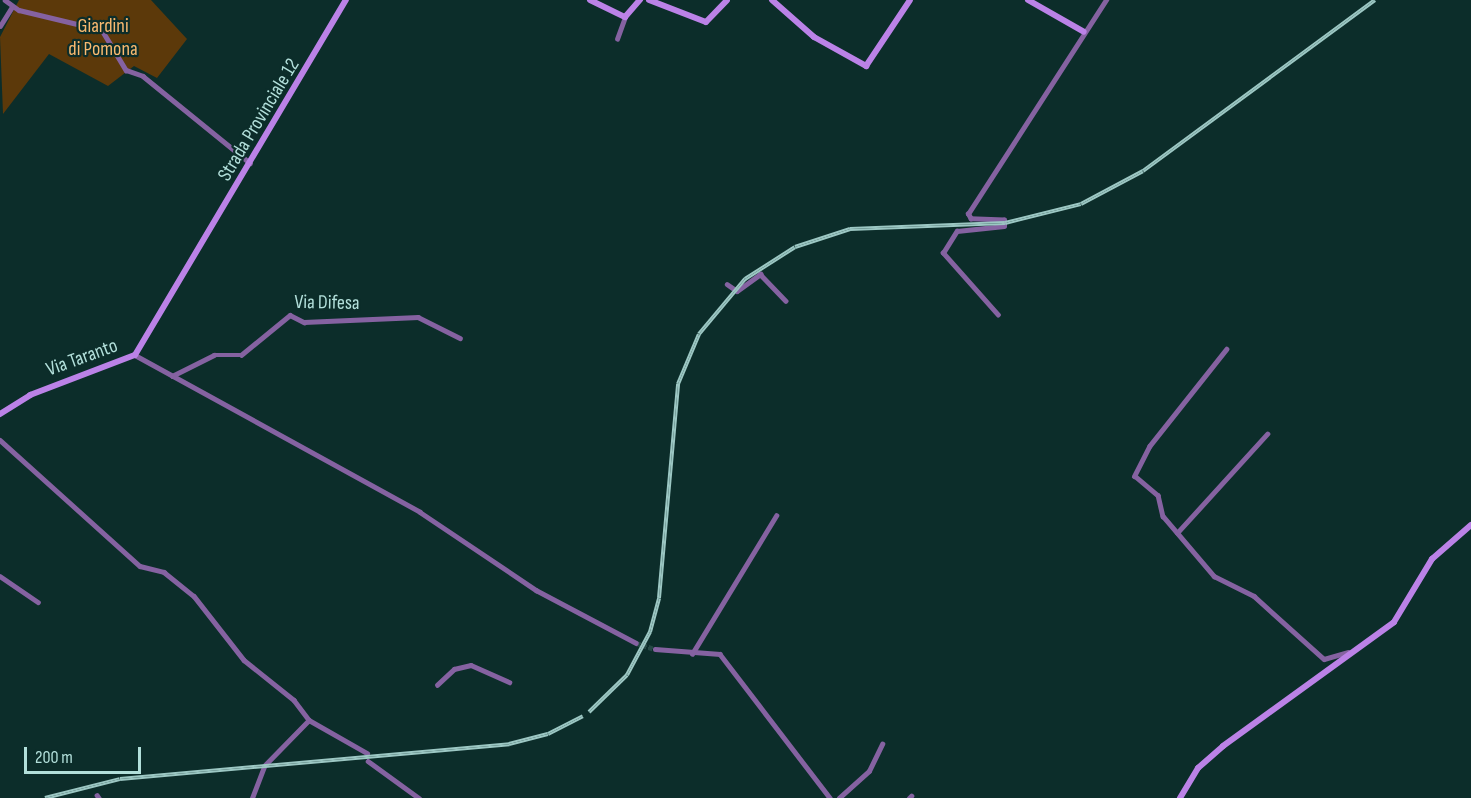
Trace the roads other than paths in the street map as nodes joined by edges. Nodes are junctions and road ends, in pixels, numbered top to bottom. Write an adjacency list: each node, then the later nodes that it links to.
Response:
1 (5, 0): 11 (street)
2 (346, 0): 16 (street, Strada Provinciale 12)
3 (590, 0): 12 (street)
4 (640, 0): 12 (street)
5 (649, 0): 6 (street)
6 (727, 0)
7 (772, 0): 8 (street)
8 (910, 0)
9 (1028, 0): 14 (street)
10 (1106, 0): 14 (street)
11 (12, 7): 13 (street); 16 (street)
12 (625, 17): 15 (street)
13 (0, 26)
14 (1084, 32): 20 (street)
15 (617, 39)
16 (250, 163): 17 (street, Strada Provinciale 12)
17 (198, 256): 23 (street, Via Taranto)
18 (727, 284): 19 (street)
19 (786, 301)
20 (998, 315)
21 (460, 338): 24 (street, Via Difesa)
22 (1227, 349): 30 (street)
23 (135, 355): 24 (street); 25 (street, Via Taranto)
24 (172, 376): 33 (street)
25 (0, 414)
26 (1267, 434): 30 (street)
27 (0, 440): 39 (street)
28 (776, 516): 36 (street)
29 (1471, 525): 35 (street)
30 (1177, 532): 35 (street)
31 (0, 576): 32 (street)
32 (38, 602)
33 (636, 643)
34 (655, 649): 36 (street)
35 (1348, 652): 47 (street)
36 (693, 654): 45 (street)
37 (509, 682): 38 (street)
38 (437, 685)
39 (309, 720): 41 (street); 43 (street)
40 (882, 744): 46 (street)
41 (367, 753)
42 (368, 761): 44 (street)
43 (252, 798)
44 (419, 798)
45 (830, 798)
46 (839, 798)
47 (1180, 798)

